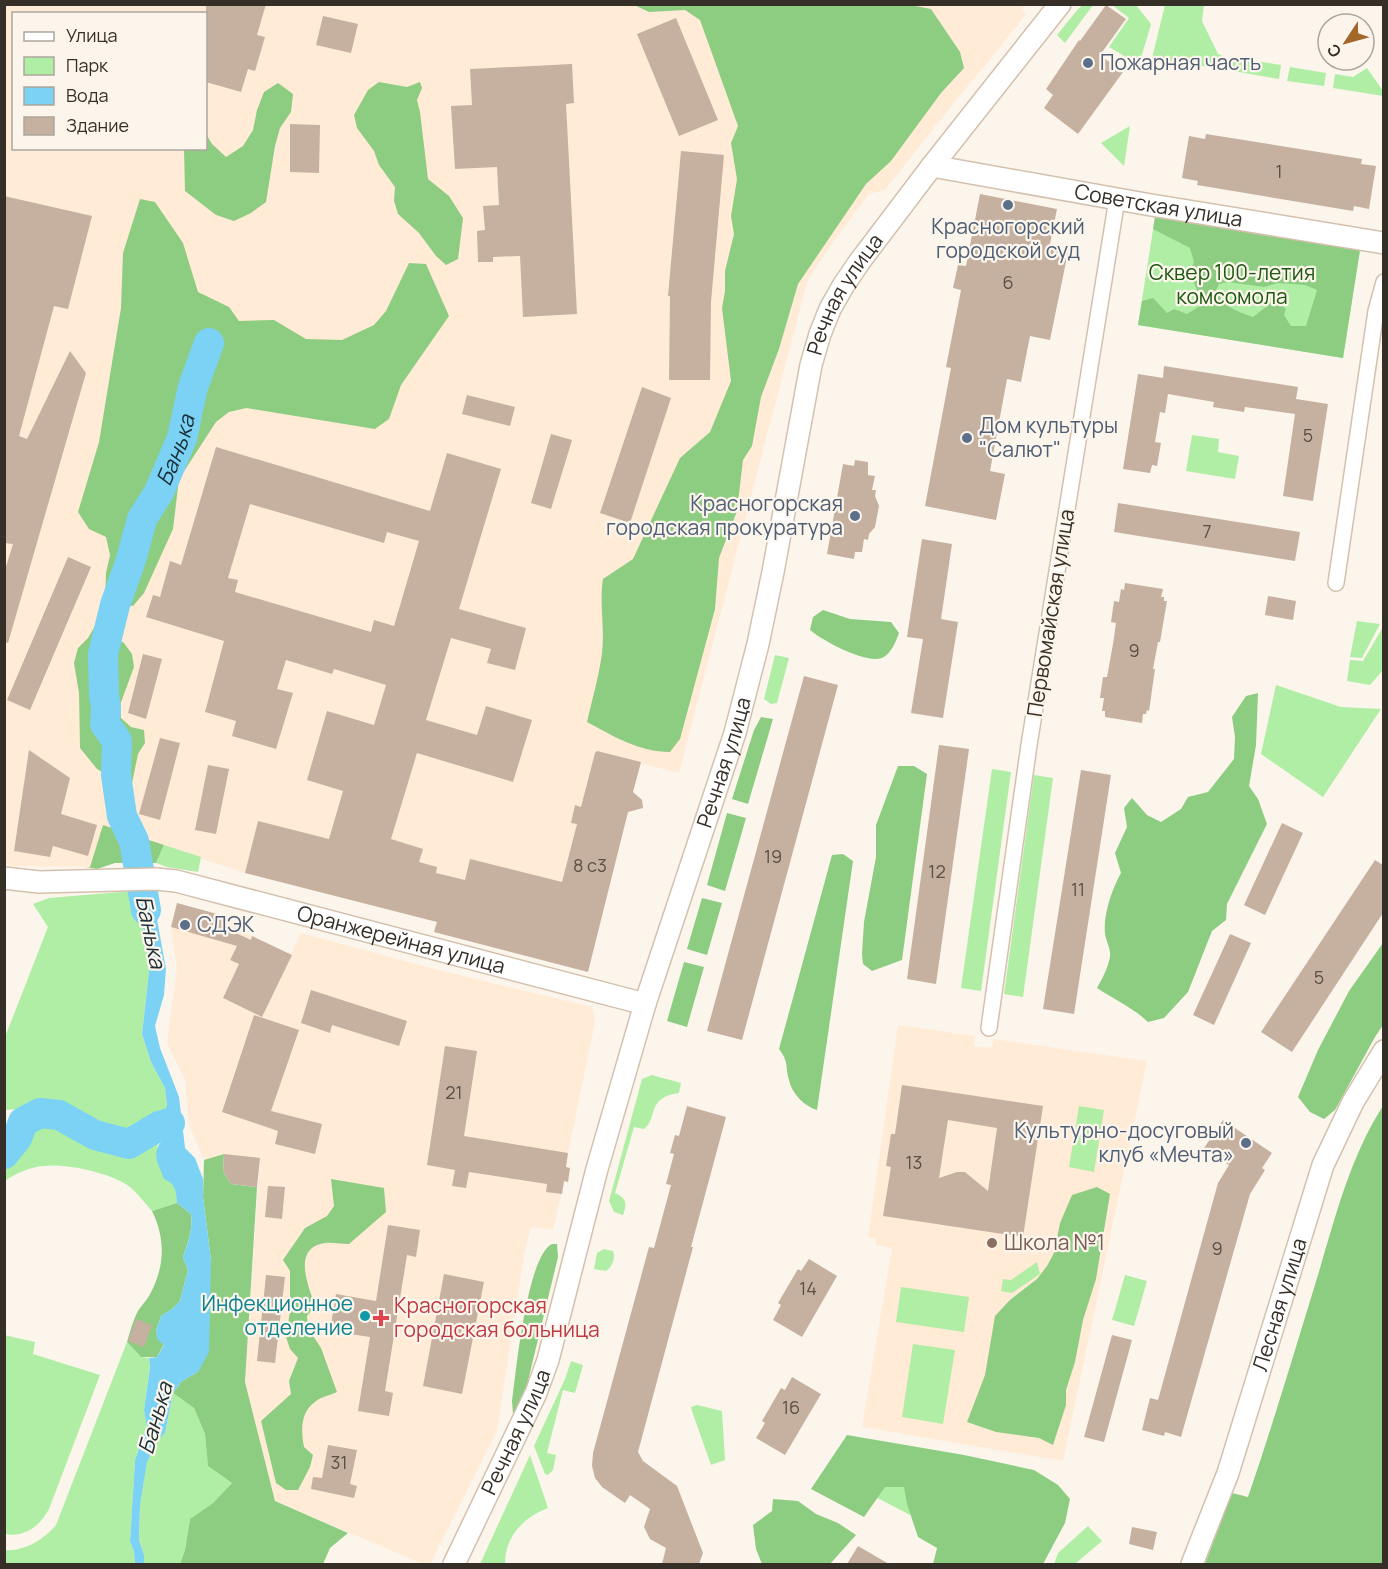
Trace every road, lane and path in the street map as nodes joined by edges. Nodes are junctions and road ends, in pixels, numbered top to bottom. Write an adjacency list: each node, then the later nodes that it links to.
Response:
1 (1060, 4): 2 (main road, Речная улица)
2 (932, 166): 3 (main road, Советская улица); 8 (main road, Речная улица)
3 (1118, 199): 4 (main road, Советская улица); 9 (street, Первомайская улица)
4 (1383, 243)
5 (1383, 282): 6 (street)
6 (1336, 583)
7 (4, 878): 8 (main road, Оранжерейная улица)
8 (645, 1004): 11 (main road, Речная улица)
9 (989, 1028)
10 (1383, 1051): 12 (main road, Лесная улица)
11 (454, 1564)
12 (1192, 1564)

